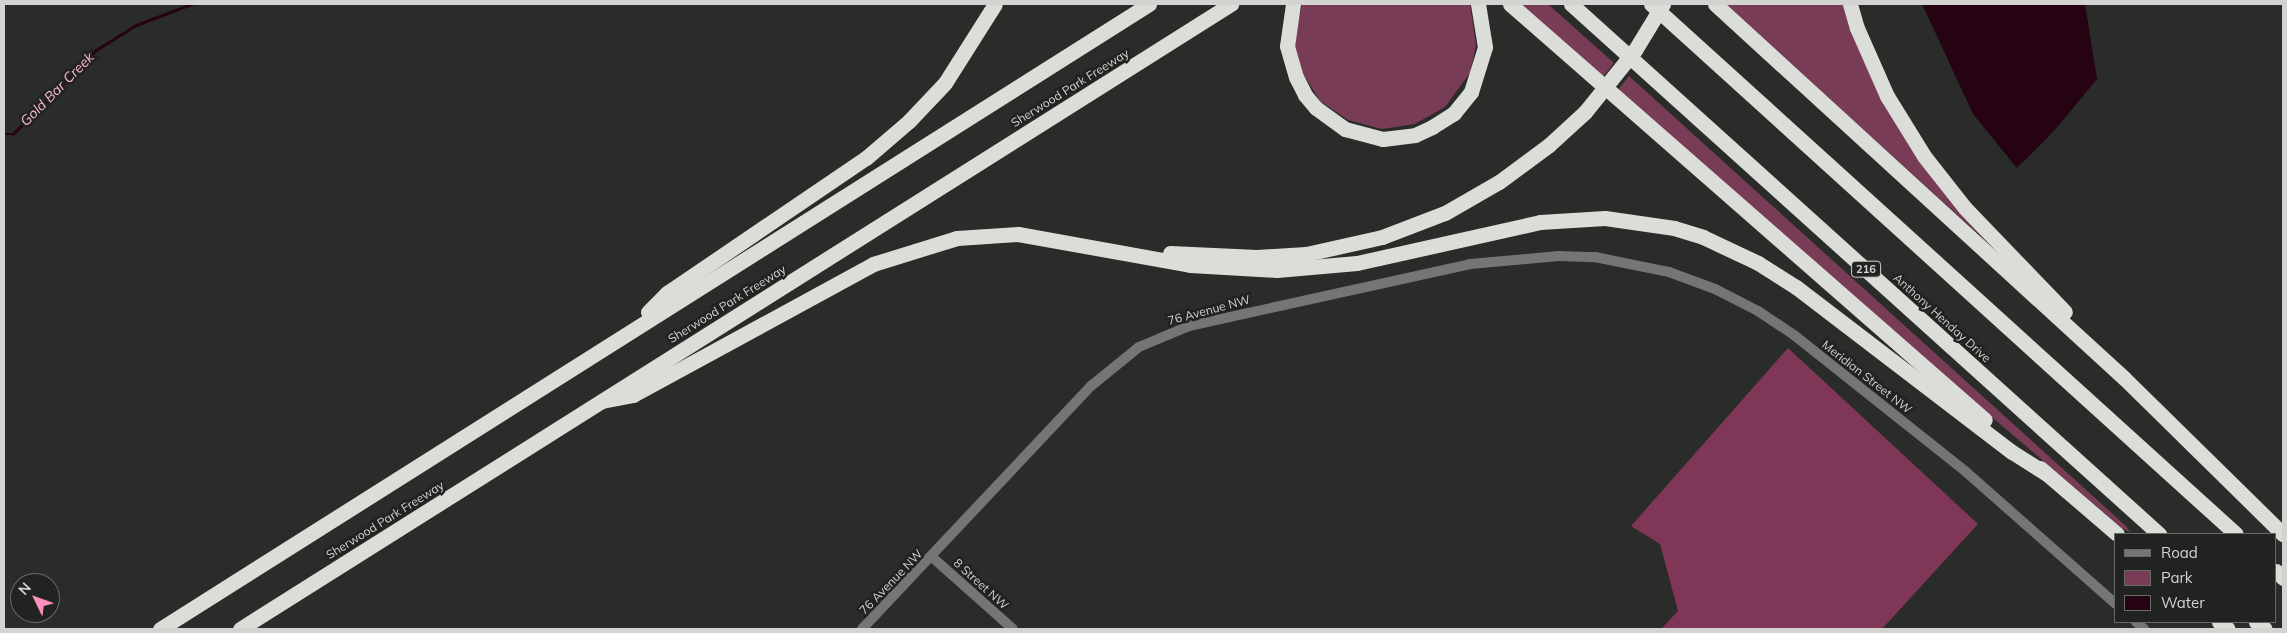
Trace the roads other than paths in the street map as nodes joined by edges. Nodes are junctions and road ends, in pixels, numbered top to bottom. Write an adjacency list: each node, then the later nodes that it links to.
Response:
1 (995, 4): 14 (highway)
2 (1149, 4): 14 (highway)
3 (1231, 4): 16 (highway, Sherwood Park Freeway)
4 (1293, 4): 5 (highway)
5 (1478, 4)
6 (1510, 4): 17 (highway)
7 (1572, 4): 19 (highway, Anthony Henday Drive / 216)
8 (1651, 4): 20 (highway)
9 (1663, 4): 12 (highway, bridge)
10 (1716, 4): 15 (highway)
11 (1850, 4): 15 (highway)
12 (1082, 244): 16 (highway); 17 (highway)
13 (1559, 256): 22 (street, 76 Avenue NW); 23 (street, Meridian Street NW)
14 (626, 333): 24 (highway)
15 (2124, 378): 21 (highway)
16 (602, 401): 25 (highway, Sherwood Park Freeway)
17 (2048, 474): 18 (highway)
18 (2116, 533)
19 (2159, 533)
20 (2235, 533)
21 (2283, 534)
22 (932, 556): 26 (street, 76 Avenue NW); 27 (street, 8 Street NW)
23 (2114, 602)
24 (160, 629)
25 (240, 629)
26 (862, 629)
27 (1013, 629)

